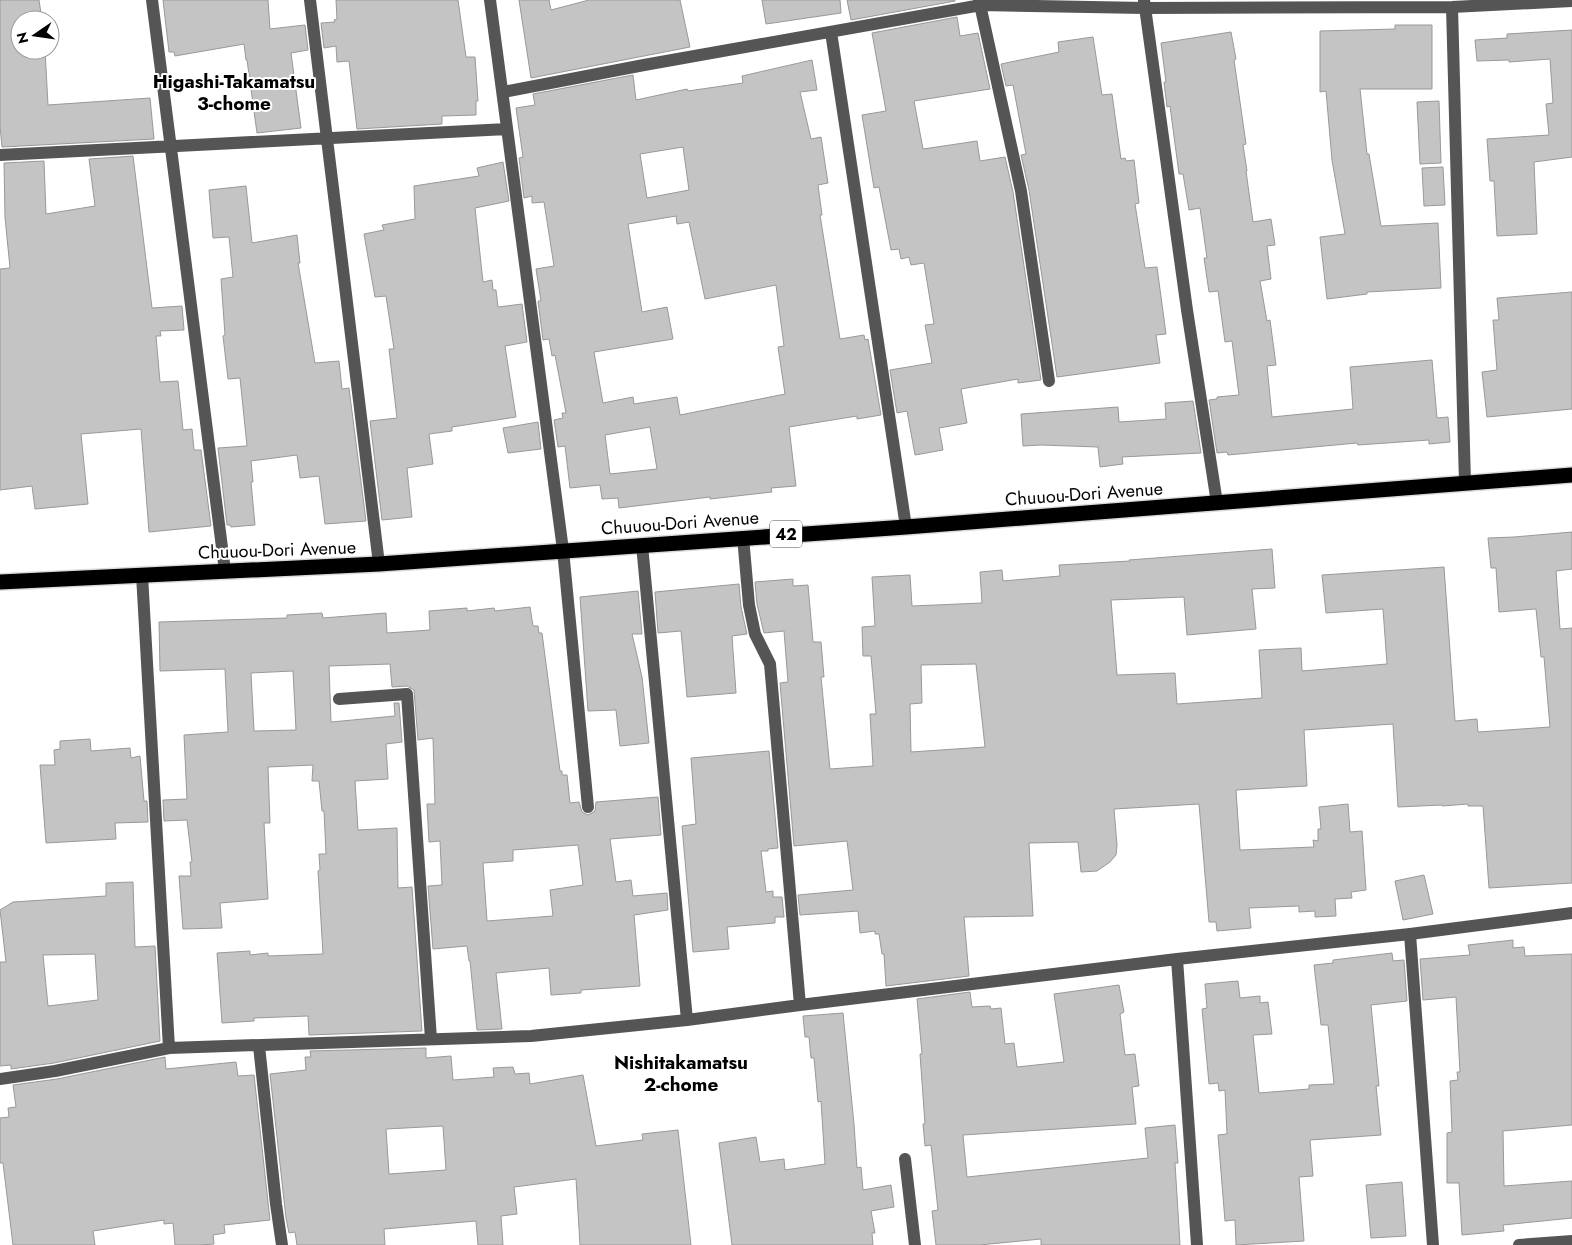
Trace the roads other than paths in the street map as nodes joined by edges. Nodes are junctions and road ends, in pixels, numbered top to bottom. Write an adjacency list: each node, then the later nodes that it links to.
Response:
1 (152, 0): 13 (street)
2 (310, 0): 12 (street)
3 (490, 0): 10 (street)
4 (1572, 1): 8 (street)
5 (980, 2): 7 (street); 9 (street); 15 (street)
6 (1427, 3): 7 (street); 8 (street)
7 (1144, 4): 18 (street)
8 (1452, 7): 17 (street)
9 (831, 32): 10 (street); 19 (street)
10 (503, 92): 11 (street)
11 (507, 129): 12 (street); 22 (street)
12 (327, 138): 13 (street); 23 (street)
13 (171, 146): 14 (street); 24 (street)
14 (0, 155)
15 (1049, 381)
16 (1572, 475): 17 (highway, Chuuou-Dori Avenue / 42)
17 (1465, 483): 18 (highway, Chuuou-Dori Avenue / 42)
18 (1217, 503): 19 (highway, Chuuou-Dori Avenue / 42)
19 (906, 526): 20 (highway, Chuuou-Dori Avenue / 42)
20 (742, 537): 21 (highway, Chuuou-Dori Avenue / 42); 32 (street)
21 (642, 544): 22 (highway, Chuuou-Dori Avenue / 42); 33 (street)
22 (563, 550): 23 (highway, Chuuou-Dori Avenue / 42); 28 (street)
23 (379, 564): 24 (highway, Chuuou-Dori Avenue / 42)
24 (225, 571): 25 (highway, Chuuou-Dori Avenue / 42)
25 (142, 575): 26 (highway, Chuuou-Dori Avenue / 42); 36 (street)
26 (0, 582)
27 (340, 699): 34 (street)
28 (588, 806)
29 (1572, 914): 30 (street)
30 (1410, 934): 31 (street); 43 (street)
31 (1177, 959): 32 (street); 42 (street)
32 (800, 1005): 33 (street)
33 (686, 1020): 34 (street)
34 (431, 1039): 35 (street)
35 (259, 1046): 36 (street); 40 (street)
36 (169, 1048): 37 (street)
37 (0, 1079)
38 (905, 1159): 41 (street)
39 (1572, 1241): 44 (street)
40 (282, 1245)
41 (915, 1245)
42 (1197, 1245)
43 (1432, 1245)
44 (1519, 1245)

